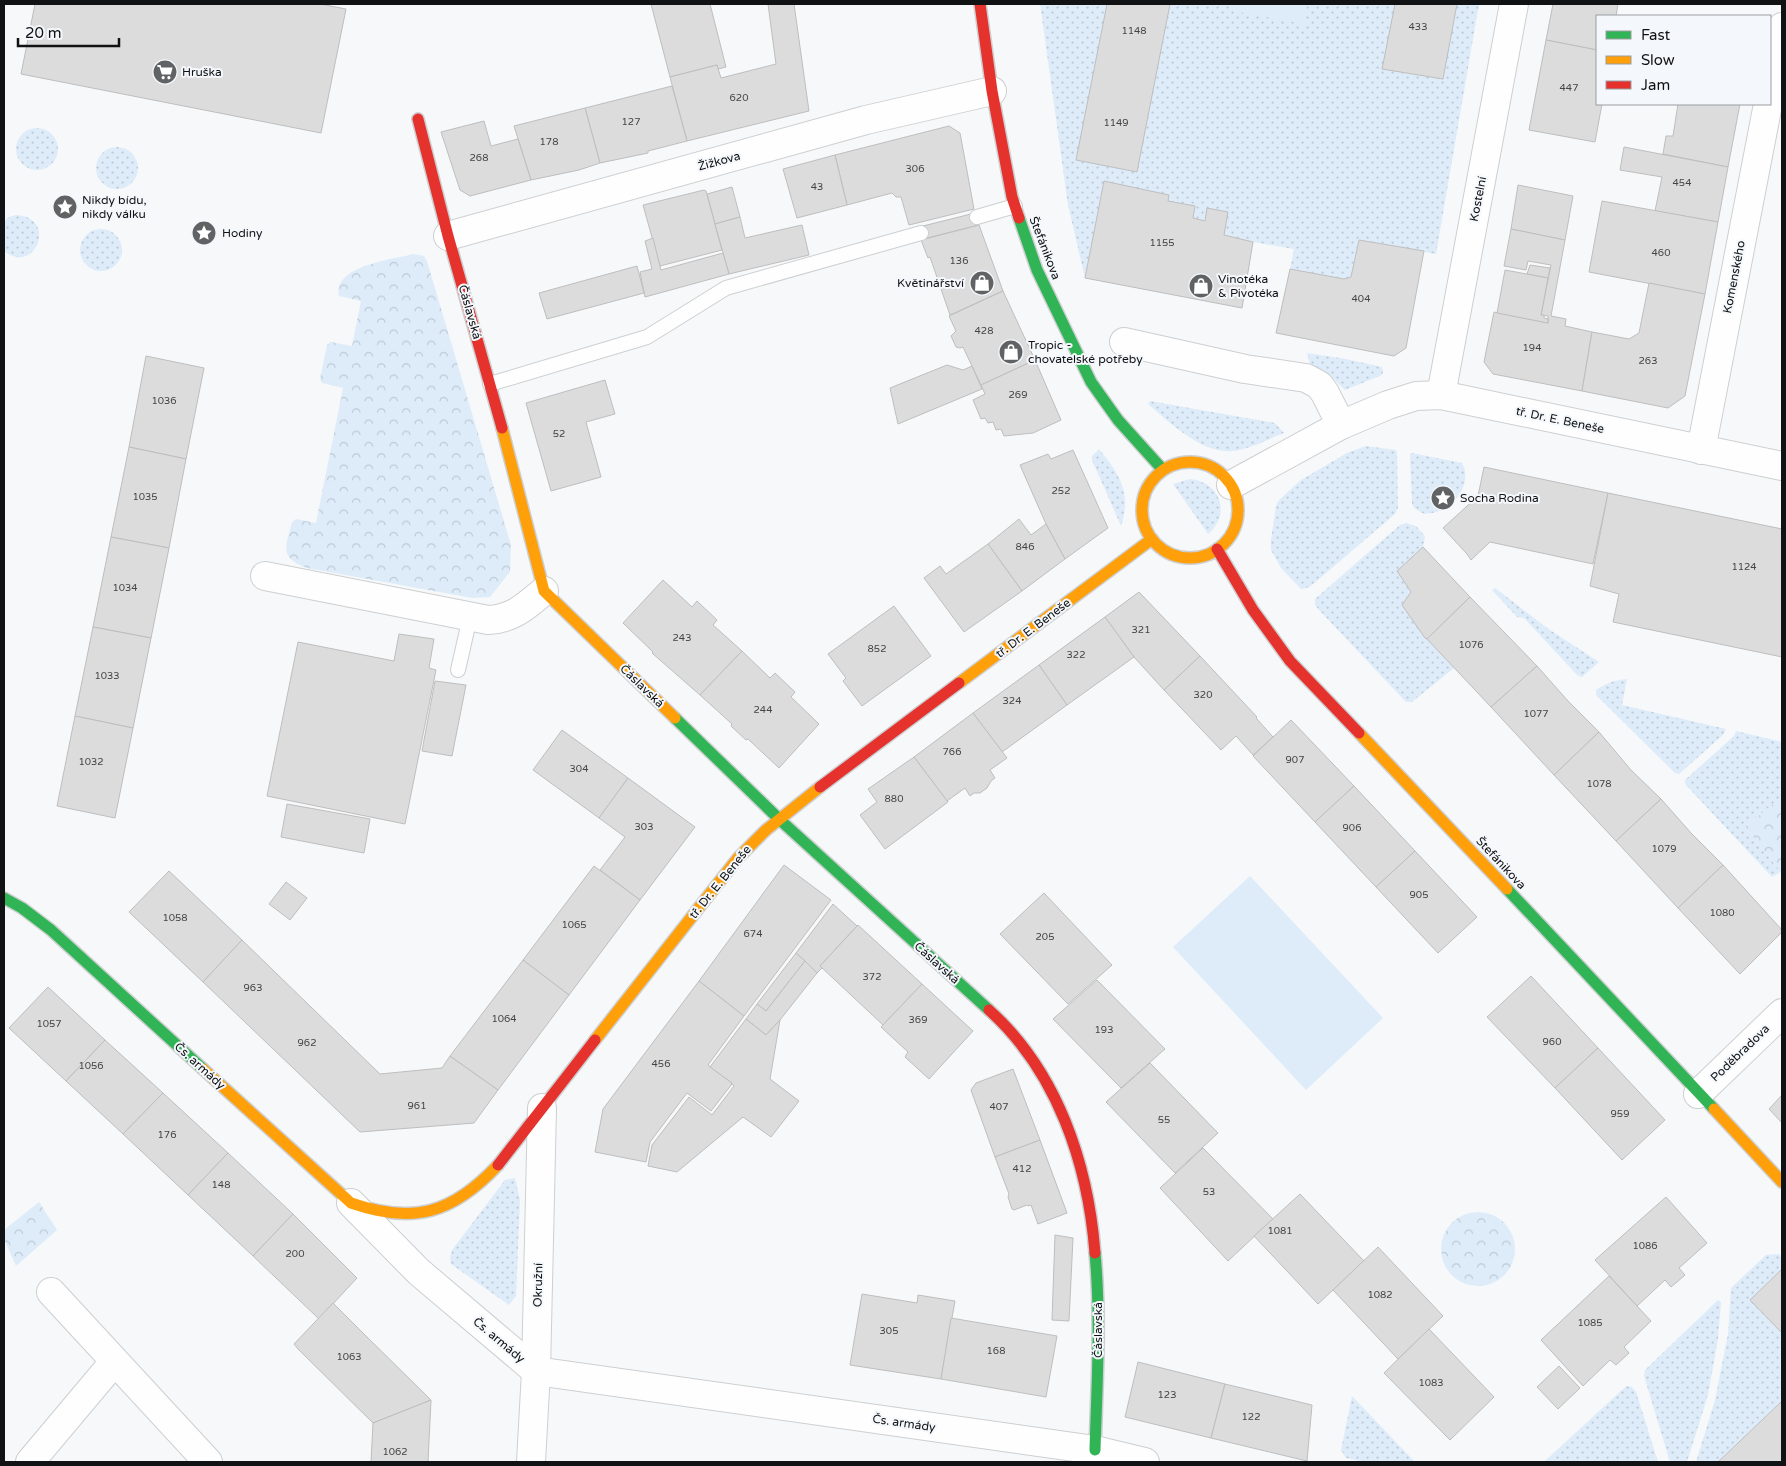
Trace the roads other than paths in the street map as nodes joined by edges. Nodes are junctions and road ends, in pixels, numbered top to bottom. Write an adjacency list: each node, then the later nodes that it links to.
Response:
1 (980, 4): 5 (main road, Štefánikova)
2 (1514, 4): 14 (street, Kostelní)
3 (1782, 27): 4 (street)
4 (1771, 87)
5 (992, 91): 8 (main road, Štefánikova); 11 (street, Žižkova)
6 (1768, 105): 16 (street, Komenského)
7 (418, 119): 11 (main road, Čáslavská)
8 (1015, 206): 9 (lane); 18 (main road, Štefánikova)
9 (977, 217)
10 (921, 233): 13 (lane)
11 (448, 236): 13 (main road, Čáslavská)
12 (1124, 342): 15 (street)
13 (490, 384): 23 (main road, Čáslavská)
14 (1441, 395): 15 (street, tř. Dr. E. Beneše); 16 (street, tř. Dr. E. Beneše)
15 (1341, 425): 19 (street, tř. Dr. E. Beneše)
16 (1701, 450): 17 (street, tř. Dr. E. Beneše)
17 (1782, 466)
18 (1163, 470): 19 (main road); 20 (main road)
19 (1231, 485): 21 (main road)
20 (1152, 539): 21 (main road); 26 (main road, tř. Dr. E. Beneše)
21 (1217, 549): 29 (main road, Štefánikova)
22 (265, 576): 24 (street)
23 (544, 591): 24 (street); 26 (main road, Čáslavská)
24 (470, 617): 25 (lane)
25 (458, 670)
26 (779, 819): 30 (main road, tř. Dr. E. Beneše); 36 (main road, Čáslavská)
27 (4, 898): 32 (main road, Čs. armády)
28 (1782, 1013): 29 (street, Poděbradova)
29 (1698, 1094): 31 (main road, Štefánikova)
30 (542, 1108): 32 (main road, tř. Dr. E. Beneše); 35 (street, Okružní)
31 (1782, 1182)
32 (351, 1203): 35 (street, Čs. armády)
33 (51, 1292): 34 (street)
34 (114, 1362): 37 (street); 38 (street)
35 (536, 1371): 36 (street, Čs. armády); 39 (street, Okružní)
36 (1094, 1456): 40 (street, Čs. armády)
37 (30, 1462)
38 (208, 1462)
39 (531, 1462)
40 (1145, 1462)

